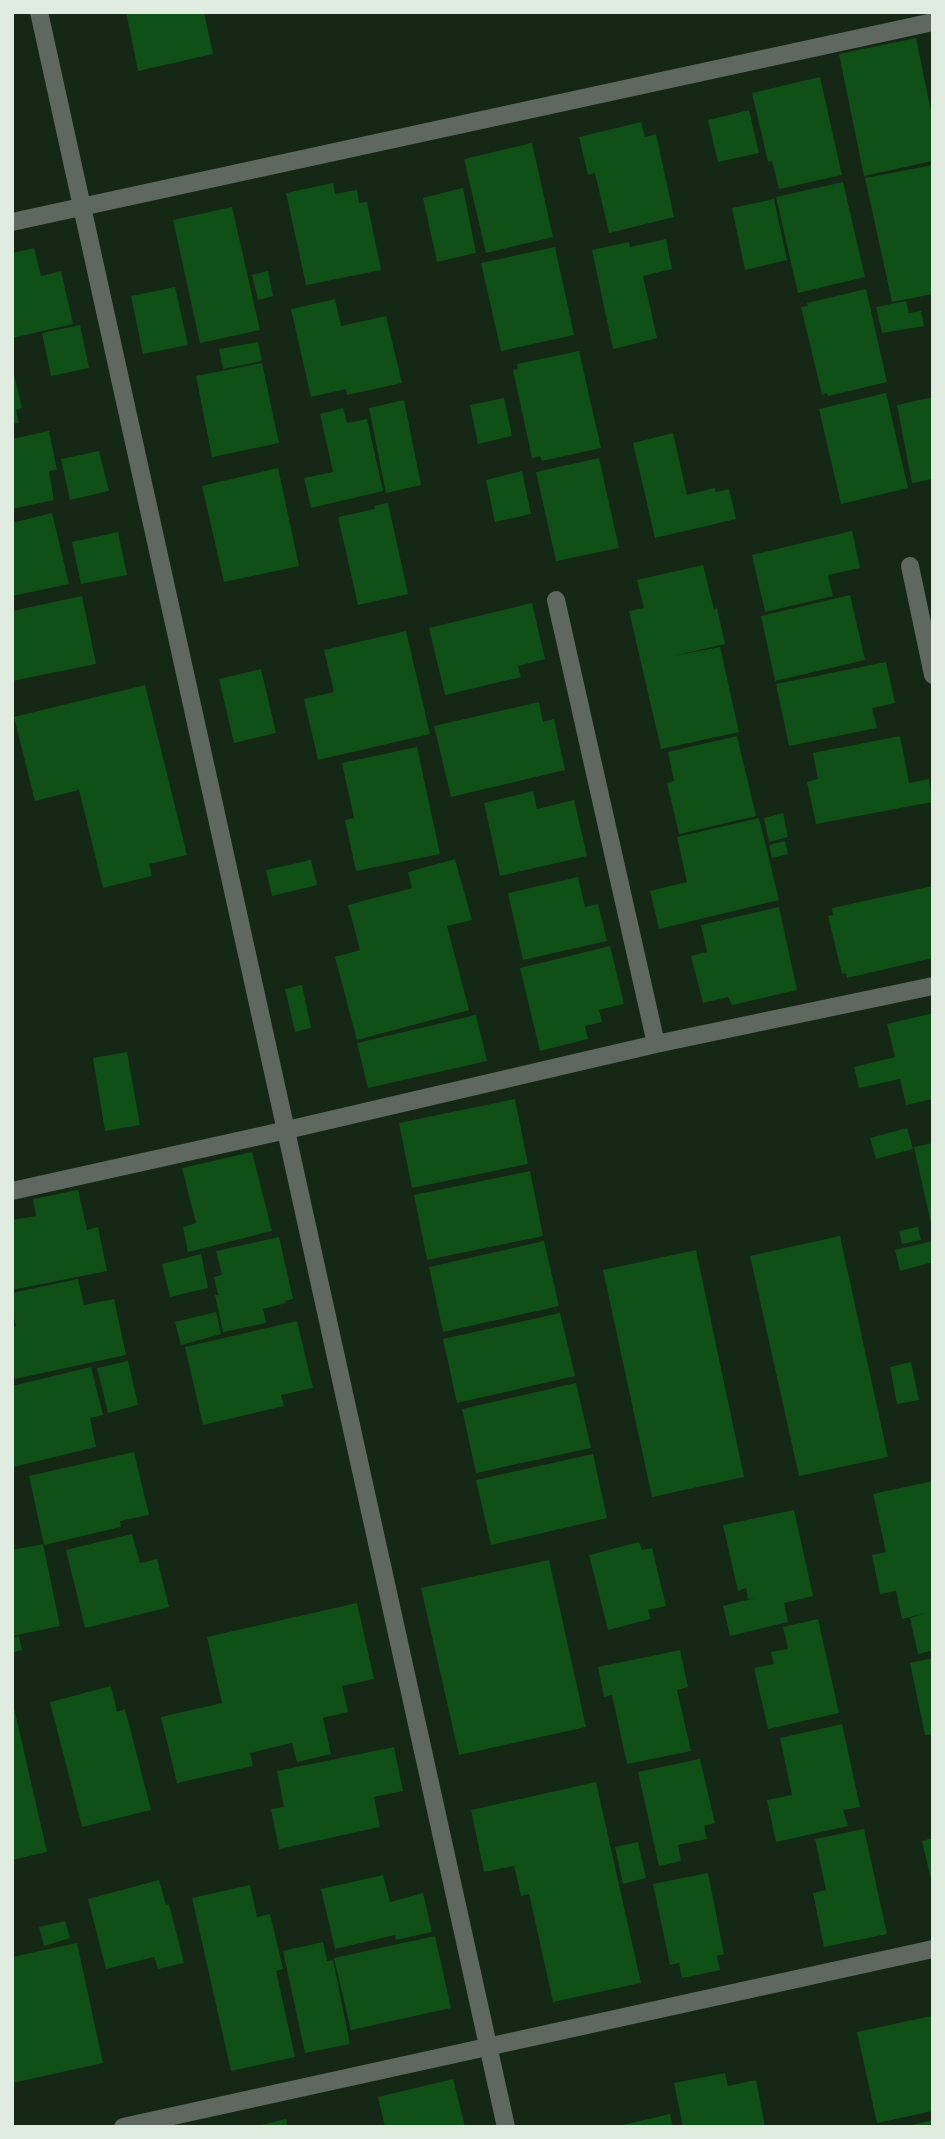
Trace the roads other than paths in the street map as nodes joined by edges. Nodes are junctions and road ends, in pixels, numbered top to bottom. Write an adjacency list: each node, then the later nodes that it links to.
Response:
1 (38, 12): 3 (street)
2 (933, 22): 3 (street)
3 (82, 206): 4 (street); 10 (street)
4 (12, 222)
5 (910, 566): 7 (street)
6 (556, 600): 9 (street)
7 (933, 675)
8 (933, 986): 9 (street)
9 (656, 1044): 10 (street)
10 (287, 1130): 11 (street); 13 (street)
11 (12, 1191)
12 (933, 1949): 13 (street)
13 (487, 2046): 14 (street); 15 (street)
14 (123, 2127)
15 (506, 2127)

